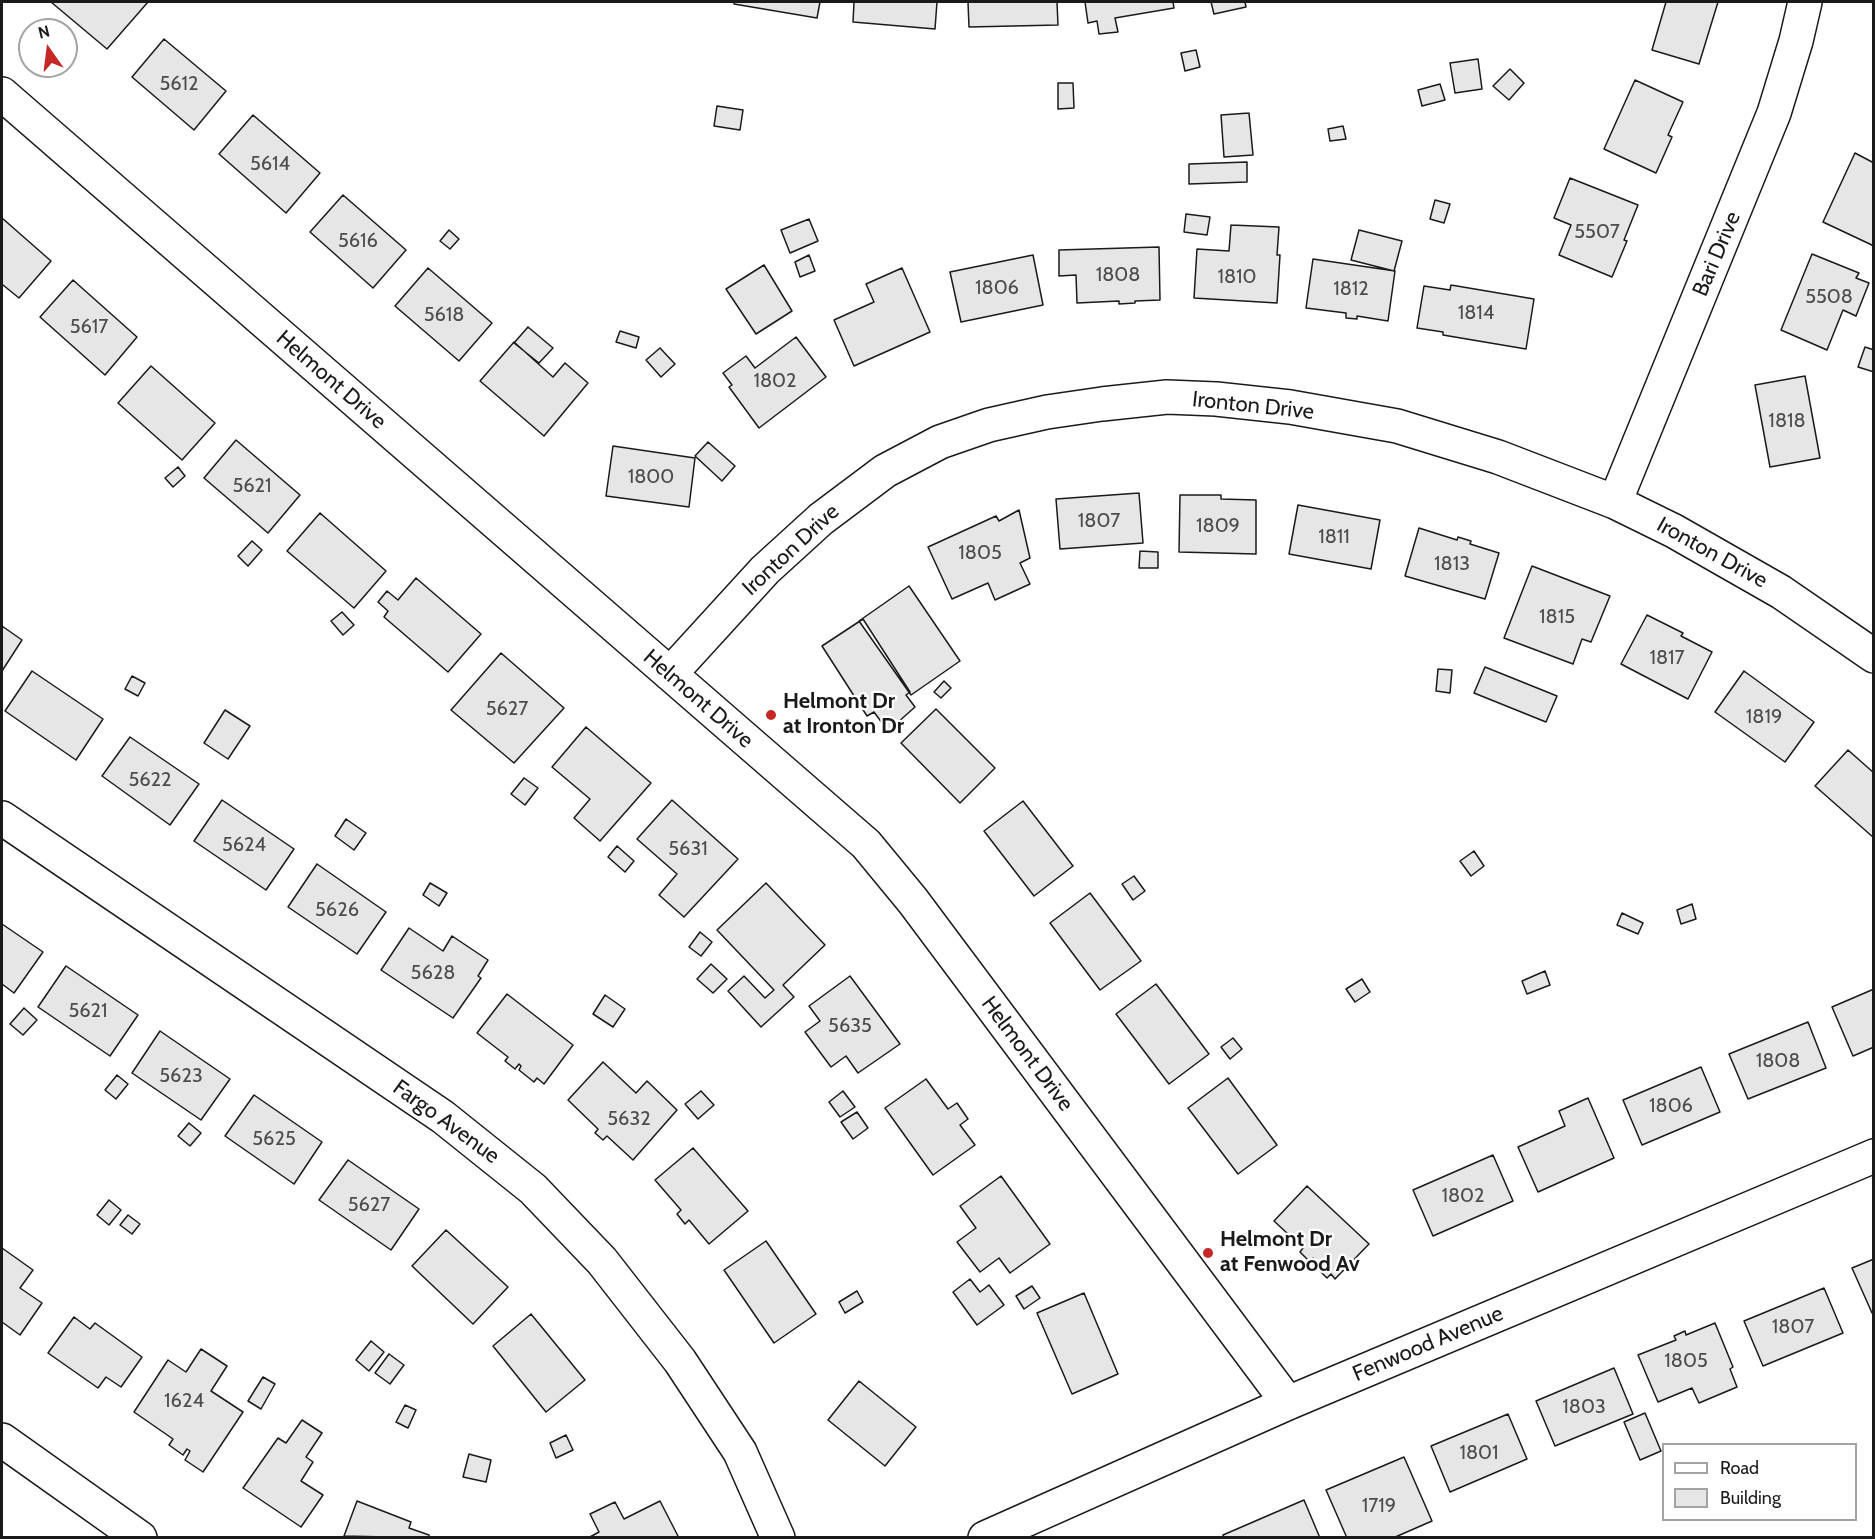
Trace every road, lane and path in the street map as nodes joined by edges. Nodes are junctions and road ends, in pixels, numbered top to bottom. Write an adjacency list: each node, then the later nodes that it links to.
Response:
1 (1805, 2): 3 (street, Bari Drive)
2 (2, 94): 5 (street, Helmont Drive)
3 (1616, 502): 4 (street, Ironton Drive); 5 (street, Ironton Drive)
4 (1874, 656)
5 (670, 674): 8 (street, Helmont Drive)
6 (2, 818): 11 (street, Fargo Avenue)
7 (1874, 1156): 8 (street, Fenwood Avenue)
8 (1288, 1403): 12 (street, Fenwood Avenue)
9 (2, 1440): 10 (street)
10 (140, 1538)
11 (778, 1538)
12 (985, 1538)

